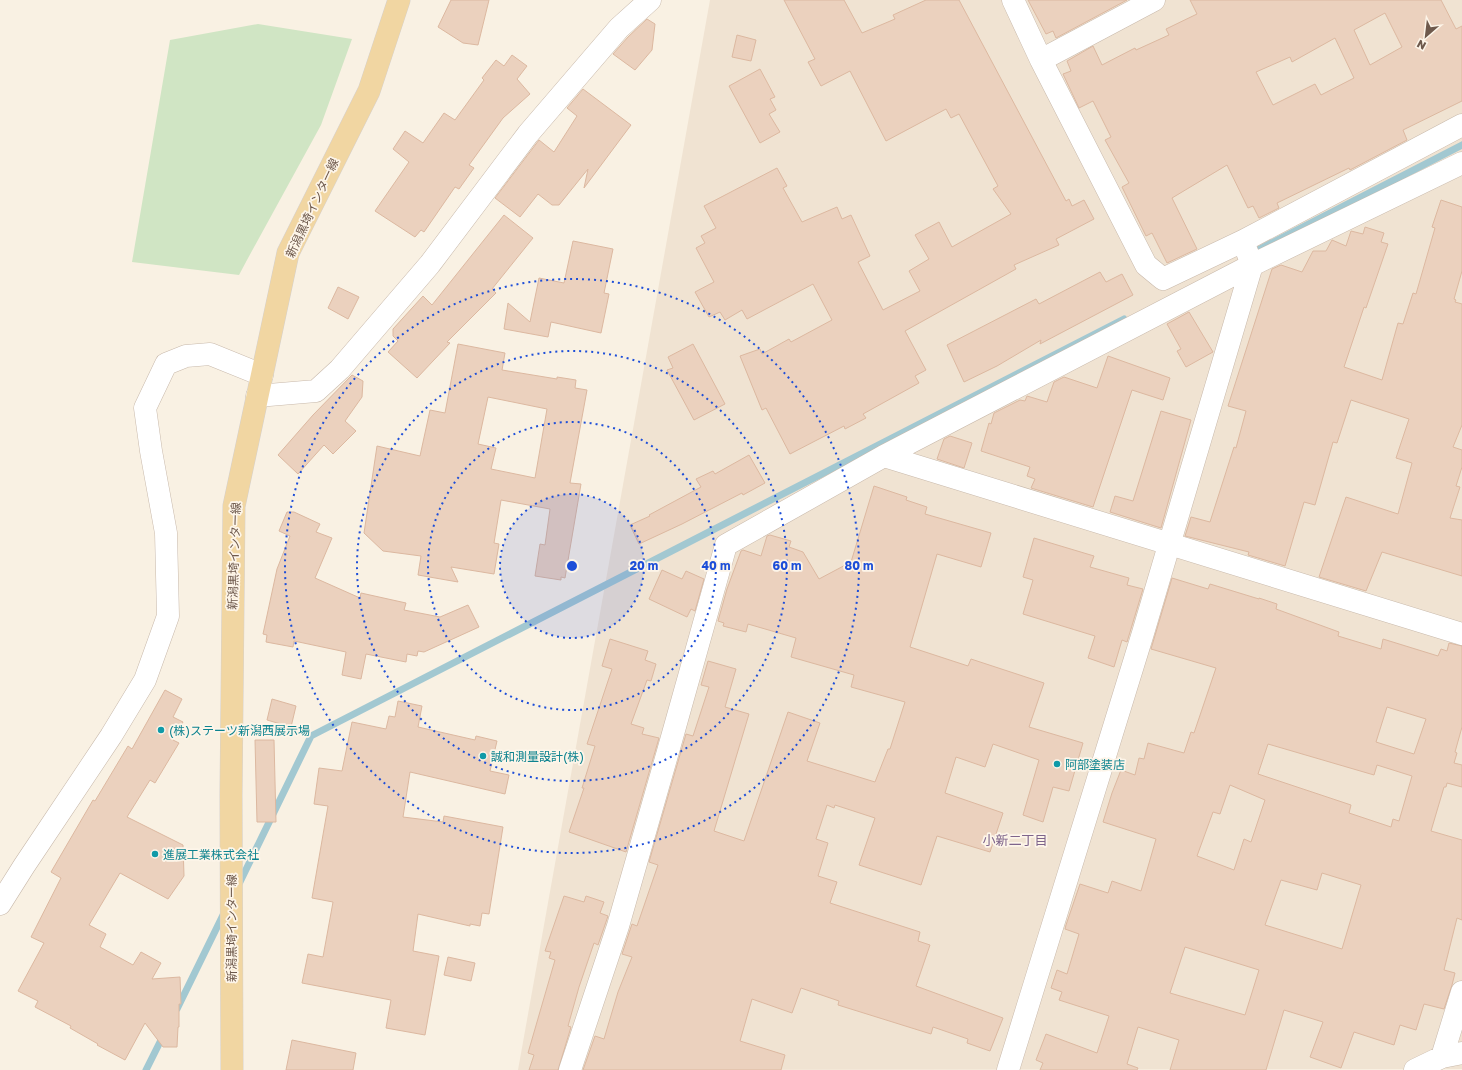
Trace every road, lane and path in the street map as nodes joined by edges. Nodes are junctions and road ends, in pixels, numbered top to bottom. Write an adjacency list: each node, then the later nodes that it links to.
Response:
1 (399, 0): 10 (main road, 新潟黒埼インター線)
2 (650, 0): 11 (street)
3 (1013, 0): 5 (street)
4 (1154, 0): 5 (street)
5 (1041, 60): 8 (street)
6 (1462, 125): 8 (street)
7 (1462, 163): 9 (street)
8 (1243, 241): 9 (street)
9 (1252, 265): 12 (street); 13 (street)
10 (262, 375): 11 (main road, 新潟黒埼インター線); 15 (street)
11 (257, 396): 18 (main road, 新潟黒埼インター線)
12 (884, 456): 13 (street); 19 (street)
13 (1170, 544): 14 (street); 20 (street)
14 (1462, 634)
15 (0, 904)
16 (1462, 992): 17 (street)
17 (1452, 1055): 21 (street)
18 (232, 1070)
19 (570, 1070)
20 (1008, 1070)
21 (1415, 1070)

